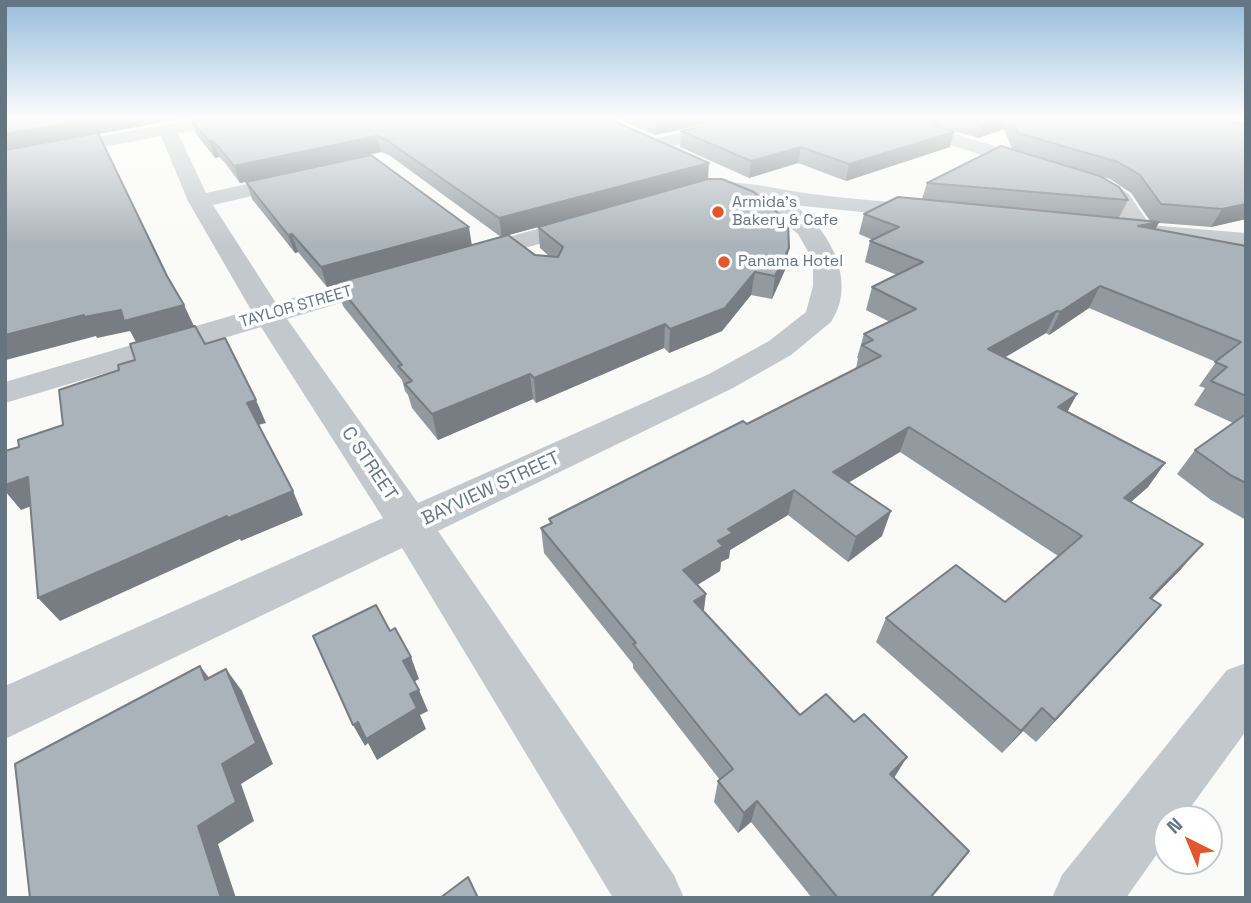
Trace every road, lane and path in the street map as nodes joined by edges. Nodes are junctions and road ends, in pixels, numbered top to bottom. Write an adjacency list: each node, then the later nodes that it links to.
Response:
1 (191, 161): 7 (street, C STREET)
2 (1022, 161): 11 (street)
3 (704, 168): 5 (street)
4 (328, 172): 7 (street)
5 (750, 189): 6 (street); 9 (street); 17 (street, BAYVIEW STREET)
6 (667, 200)
7 (199, 201): 15 (street, C STREET)
8 (616, 214): 12 (street, TAYLOR STREET)
9 (948, 214)
10 (1117, 229): 11 (street)
11 (1142, 232): 13 (street)
12 (495, 241): 14 (street); 15 (street, TAYLOR STREET)
13 (1246, 241)
14 (540, 264)
15 (268, 314): 16 (street, TAYLOR STREET); 17 (street, C STREET)
16 (5, 393)
17 (411, 526): 19 (street, BAYVIEW STREET); 20 (street, C STREET)
18 (1246, 687): 21 (street)
19 (5, 713)
20 (651, 898)
21 (1084, 898)

